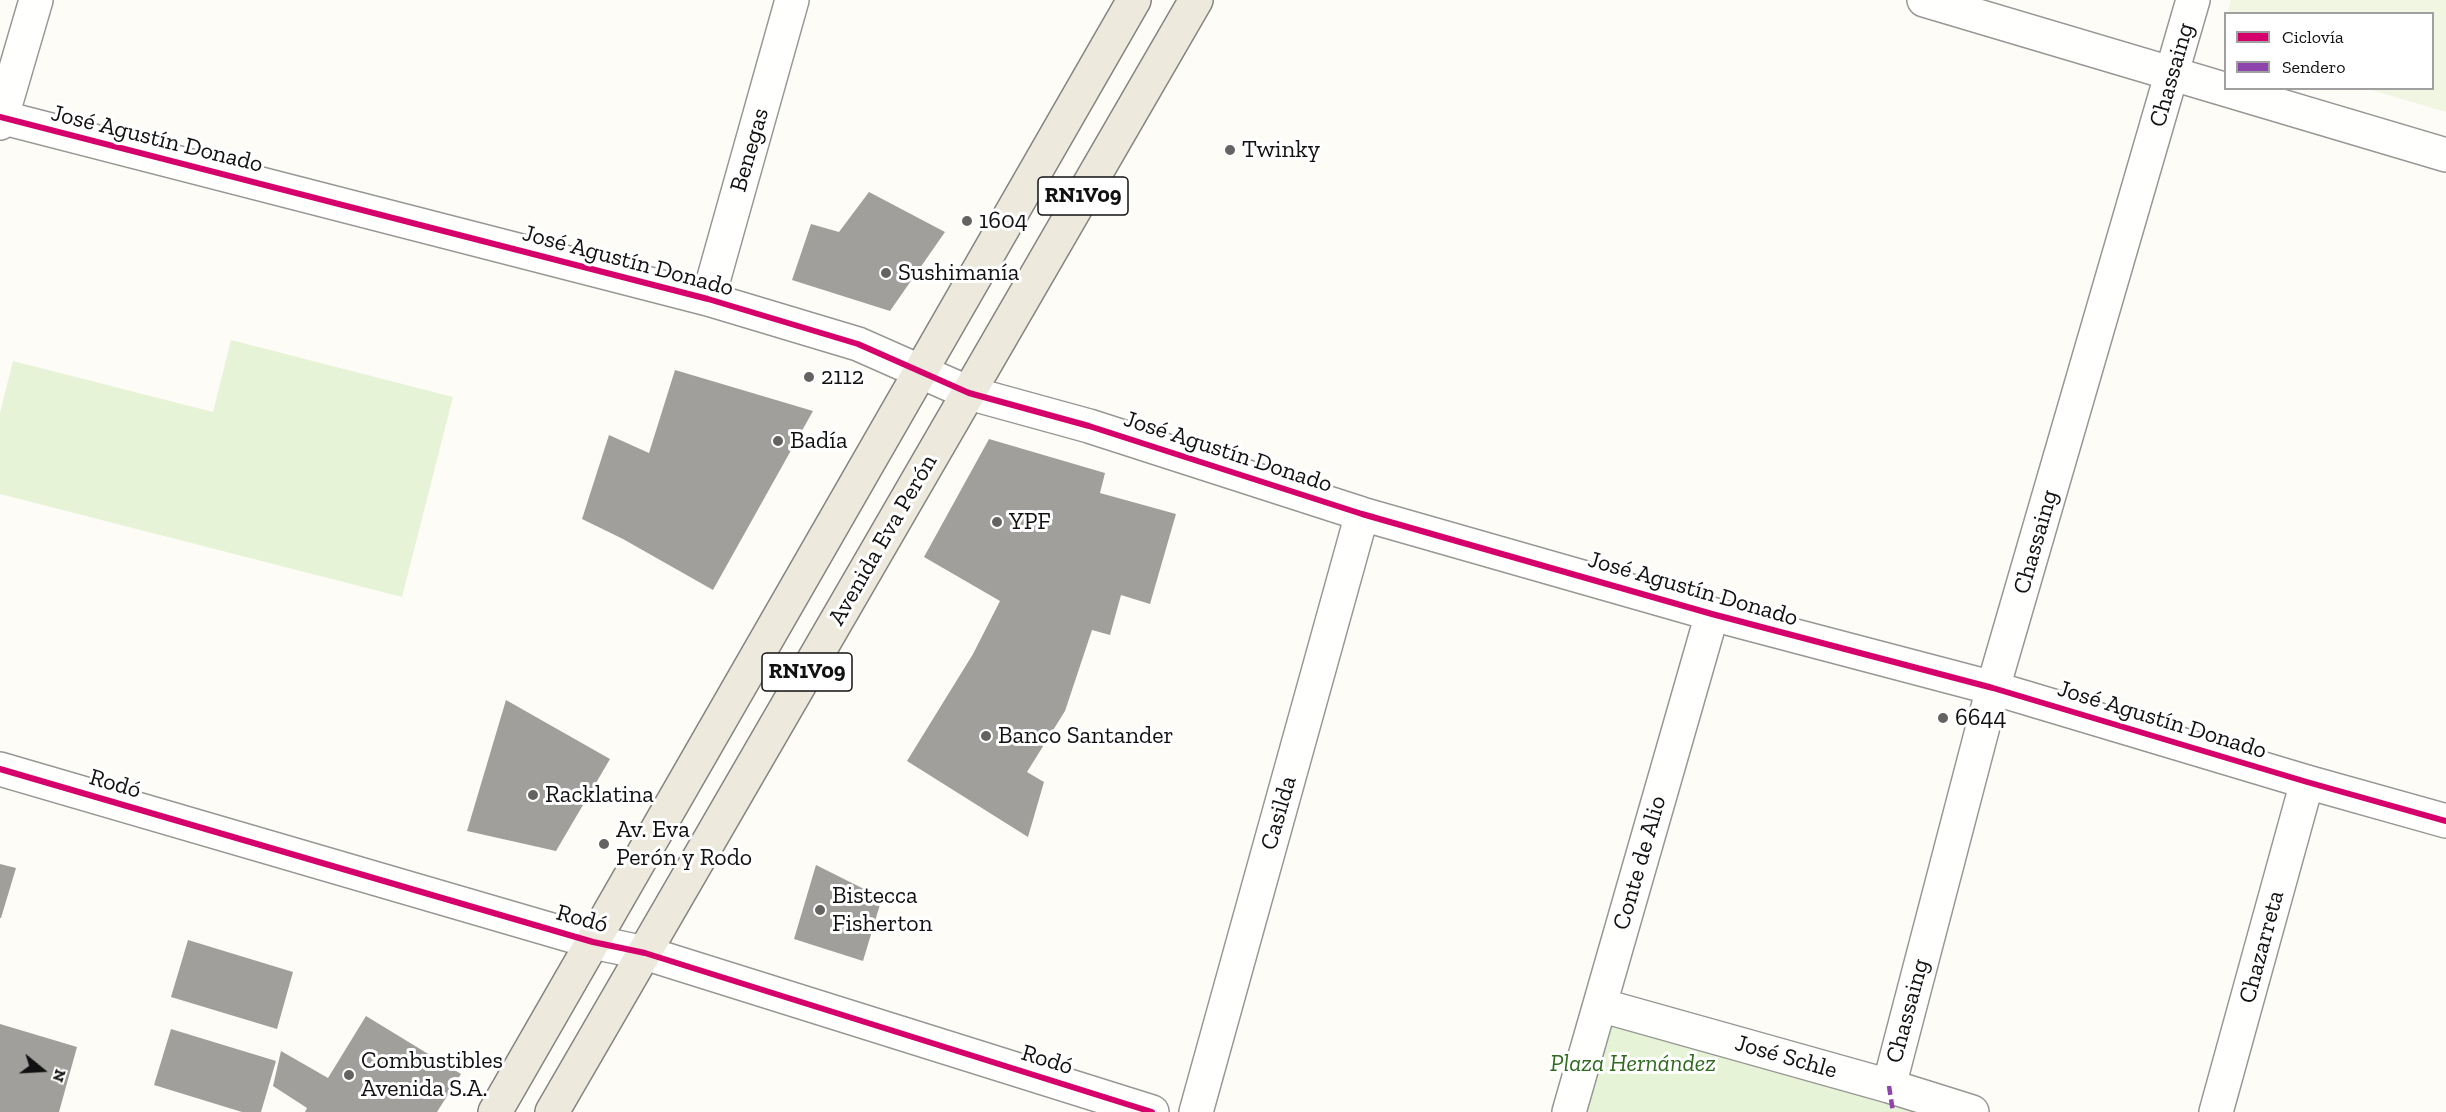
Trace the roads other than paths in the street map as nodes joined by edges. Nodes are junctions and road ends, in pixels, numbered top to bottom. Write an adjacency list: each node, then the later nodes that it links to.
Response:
1 (36, 0): 8 (street)
2 (792, 0): 10 (street, Benegas)
3 (1134, 0): 11 (main road, Avenida Eva Perón / RN1V09)
4 (1196, 0): 12 (main road, Avenida Eva Perón / RN1V09)
5 (1924, 0): 7 (street)
6 (2193, 0): 7 (street, Chassaing)
7 (2172, 75): 9 (street); 15 (street, Chassaing)
8 (1, 119): 10 (street, José Agustín Donado)
9 (2446, 155)
10 (708, 299): 11 (street, José Agustín Donado)
11 (922, 371): 12 (street, José Agustín Donado); 19 (main road, Avenida Eva Perón / RN1V09)
12 (969, 393): 13 (street, José Agustín Donado); 20 (main road, Avenida Eva Perón / RN1V09)
13 (1362, 514): 14 (street, José Agustín Donado); 26 (street, Casilda)
14 (1712, 614): 15 (street, José Agustín Donado); 21 (street, Conte de Alio)
15 (1993, 688): 17 (street, José Agustín Donado); 22 (street, Chassaing)
16 (0, 769): 19 (street, Rodó)
17 (2307, 782): 18 (street, José Agustín Donado); 29 (street, Chazarreta)
18 (2446, 820)
19 (593, 942): 20 (street, Rodó); 23 (main road, Avenida Eva Perón / RN1V09)
20 (645, 953): 24 (main road, Avenida Eva Perón / RN1V09); 25 (street, Rodó)
21 (1600, 1005): 22 (street, José Schle); 27 (street, Conte de Alio)
22 (1889, 1086): 28 (street, José Schle)
23 (495, 1112)
24 (552, 1112)
25 (1152, 1112)
26 (1196, 1112)
27 (1569, 1112)
28 (1972, 1112)
29 (2216, 1112)

